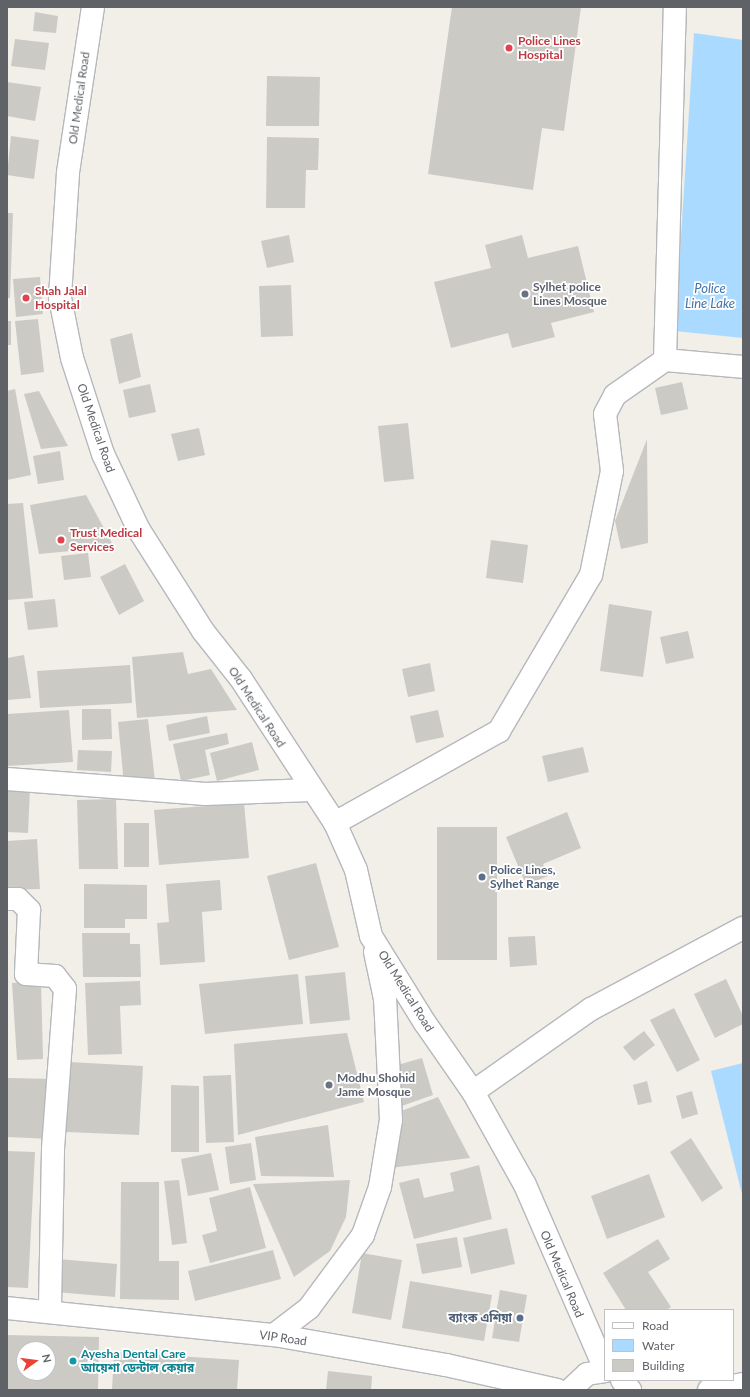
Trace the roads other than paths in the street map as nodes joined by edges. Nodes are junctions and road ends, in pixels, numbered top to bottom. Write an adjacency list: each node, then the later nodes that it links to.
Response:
1 (93, 7): 6 (street, Old Medical Road)
2 (675, 7): 3 (street)
3 (665, 360): 4 (street); 7 (street)
4 (743, 367)
5 (7, 779): 6 (street)
6 (311, 790): 7 (street, Old Medical Road)
7 (335, 823): 10 (street, Old Medical Road)
8 (7, 899): 13 (street)
9 (743, 928): 11 (street)
10 (371, 936): 11 (street, Old Medical Road); 14 (street)
11 (473, 1092): 15 (street, Old Medical Road)
12 (7, 1308): 13 (street, VIP Road)
13 (50, 1310): 14 (street, VIP Road)
14 (274, 1335): 19 (street, VIP Road)
15 (604, 1368)
16 (604, 1370): 20 (street)
17 (623, 1381): 21 (street)
18 (743, 1384): 22 (street)
19 (556, 1390)
20 (570, 1390)
21 (630, 1390)
22 (709, 1390)

